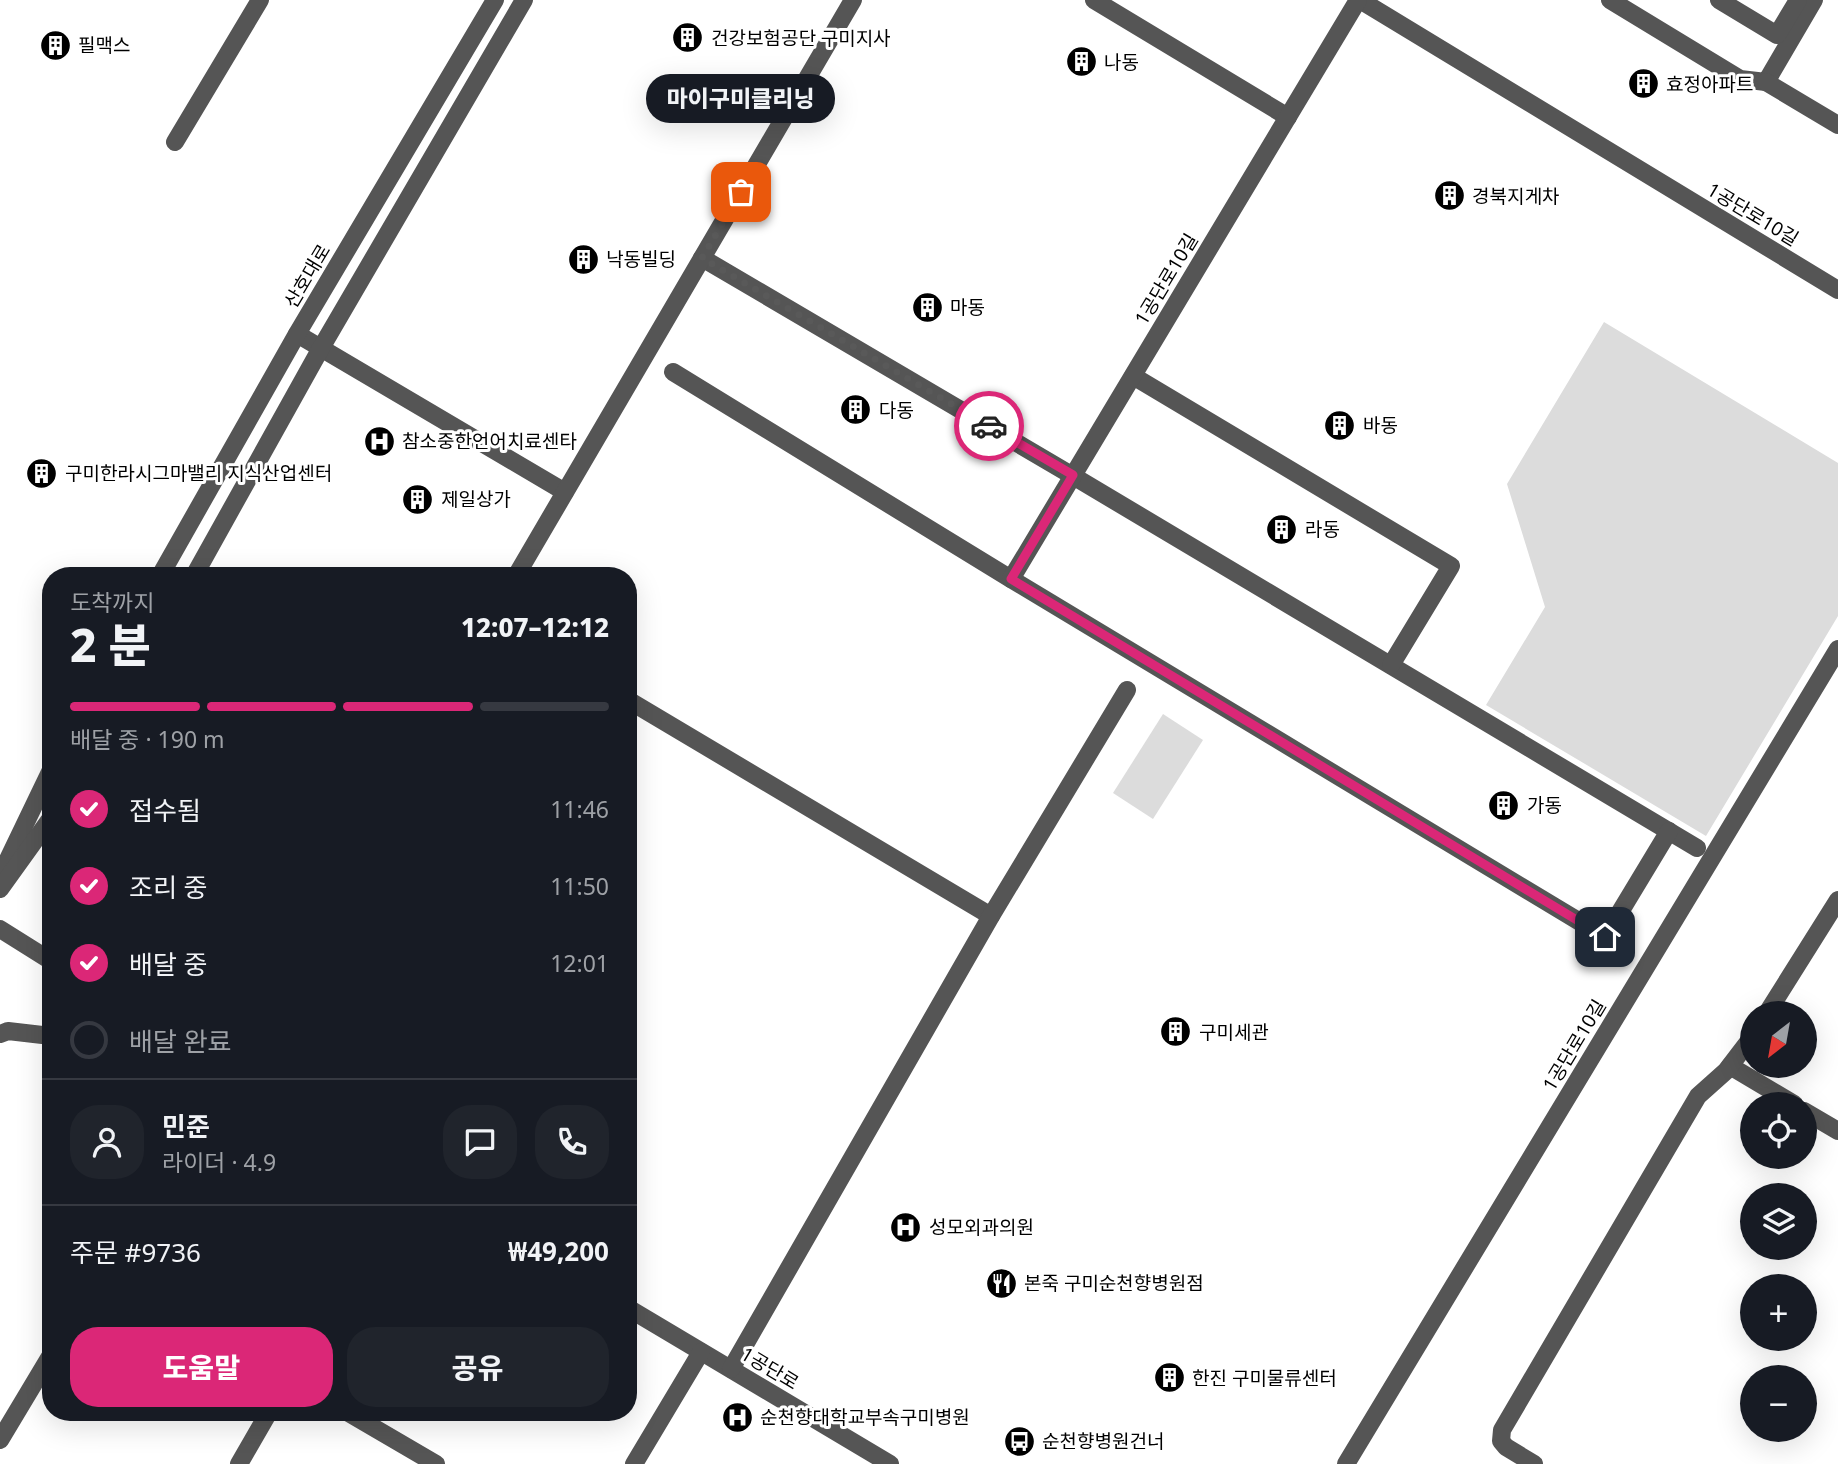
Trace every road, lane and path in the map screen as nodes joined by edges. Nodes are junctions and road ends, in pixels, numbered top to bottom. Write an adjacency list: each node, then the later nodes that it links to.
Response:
1 (260, 0): 14 (street)
2 (495, 0): 17 (street, 산호대로)
3 (524, 0): 18 (street)
4 (853, 0): 15 (street)
5 (1094, 0): 12 (street)
6 (1359, 0): 12 (street, 1공단로10길); 16 (street, 1공단로10길)
7 (1610, 0): 11 (street)
8 (1719, 0): 9 (street)
9 (1798, 0)
10 (1814, 0): 11 (street)
11 (1766, 82): 13 (street)
12 (1288, 117): 20 (street, 1공단로10길)
13 (1838, 125)
14 (175, 142)
15 (702, 258): 21 (street); 22 (street)
16 (1838, 290)
17 (298, 334): 18 (street); 23 (street, 산호대로)
18 (321, 348): 22 (street); 24 (street)
19 (673, 372): 26 (street)
20 (1133, 376): 21 (street, 1공단로10길); 28 (street)
21 (1073, 475): 26 (street, 1공단로10길); 28 (street)
22 (565, 492): 25 (street)
23 (165, 567)
24 (199, 567)
25 (521, 567)
26 (1011, 579): 33 (street)
27 (1838, 649): 60 (street, 1공단로10길)
28 (1391, 665): 33 (street)
29 (1127, 690): 38 (street)
30 (637, 705): 38 (street)
31 (42, 789): 35 (street)
32 (42, 831): 36 (street)
33 (1669, 831): 34 (street)
34 (1698, 848)
35 (0, 876)
36 (0, 889)
37 (1838, 900): 41 (street)
38 (991, 916): 51 (street)
39 (0, 929): 40 (street)
40 (42, 955)
41 (1775, 1001)
42 (0, 1034): 43 (street)
43 (42, 1035)
44 (1740, 1053): 45 (street)
45 (1730, 1066): 46 (street); 61 (street)
46 (1774, 1092)
47 (1817, 1119): 48 (street)
48 (1838, 1131)
49 (637, 1313): 50 (street, 1공단로)
50 (701, 1352): 51 (street, 1공단로); 58 (street)
51 (731, 1369): 59 (street, 1공단로)
52 (42, 1370): 55 (street)
53 (264, 1421): 56 (street)
54 (362, 1421): 57 (street)
55 (0, 1440)
56 (239, 1464)
57 (436, 1464)
58 (634, 1464)
59 (890, 1464)
60 (1346, 1464)
61 (1534, 1464)

